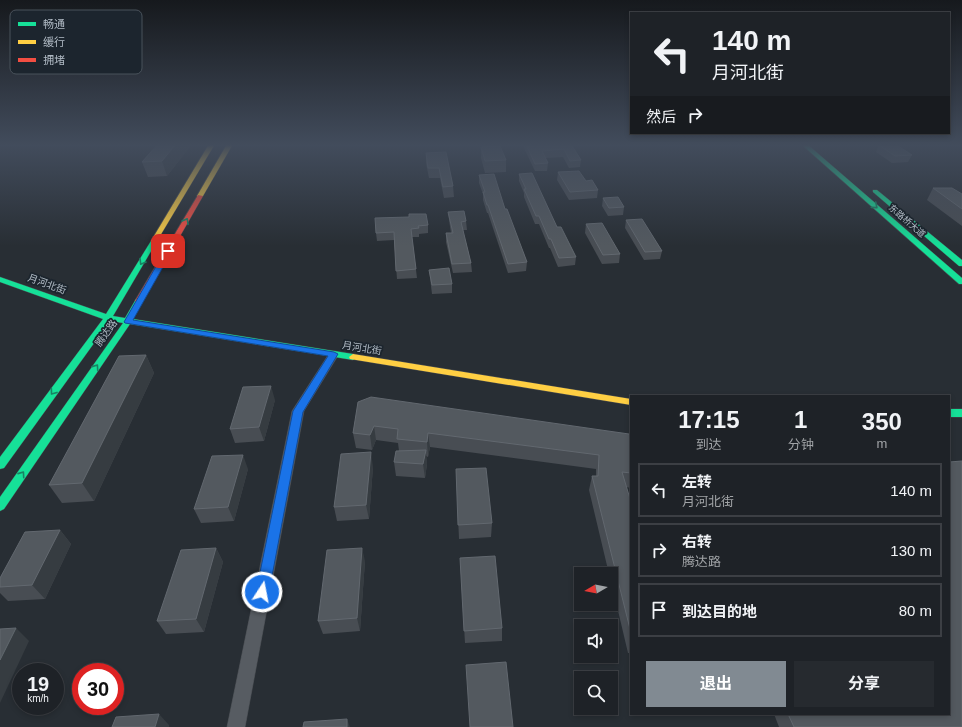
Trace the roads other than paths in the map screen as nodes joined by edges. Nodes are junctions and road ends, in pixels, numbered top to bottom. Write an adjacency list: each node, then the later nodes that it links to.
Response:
1 (192, 178): 8 (main road, 腾达路, one-way to 8)
2 (211, 178): 9 (main road, 腾达路, one-way to 2)
3 (843, 178): 7 (main road, 东路桥大道, one-way to 7)
4 (866, 184): 5 (main road, 东路桥大道)
5 (962, 264)
6 (0, 279): 8 (main road, 月河北街)
7 (962, 282)
8 (108, 318): 9 (main road, 月河北街); 14 (main road, 腾达路, one-way to 14)
9 (128, 322): 10 (main road, 月河北街); 15 (main road, 腾达路, one-way to 9)
10 (334, 354): 11 (main road, 月河北街); 16 (street)
11 (630, 402)
12 (950, 413): 13 (main road)
13 (962, 413)
14 (0, 465)
15 (0, 506)
16 (236, 727)

